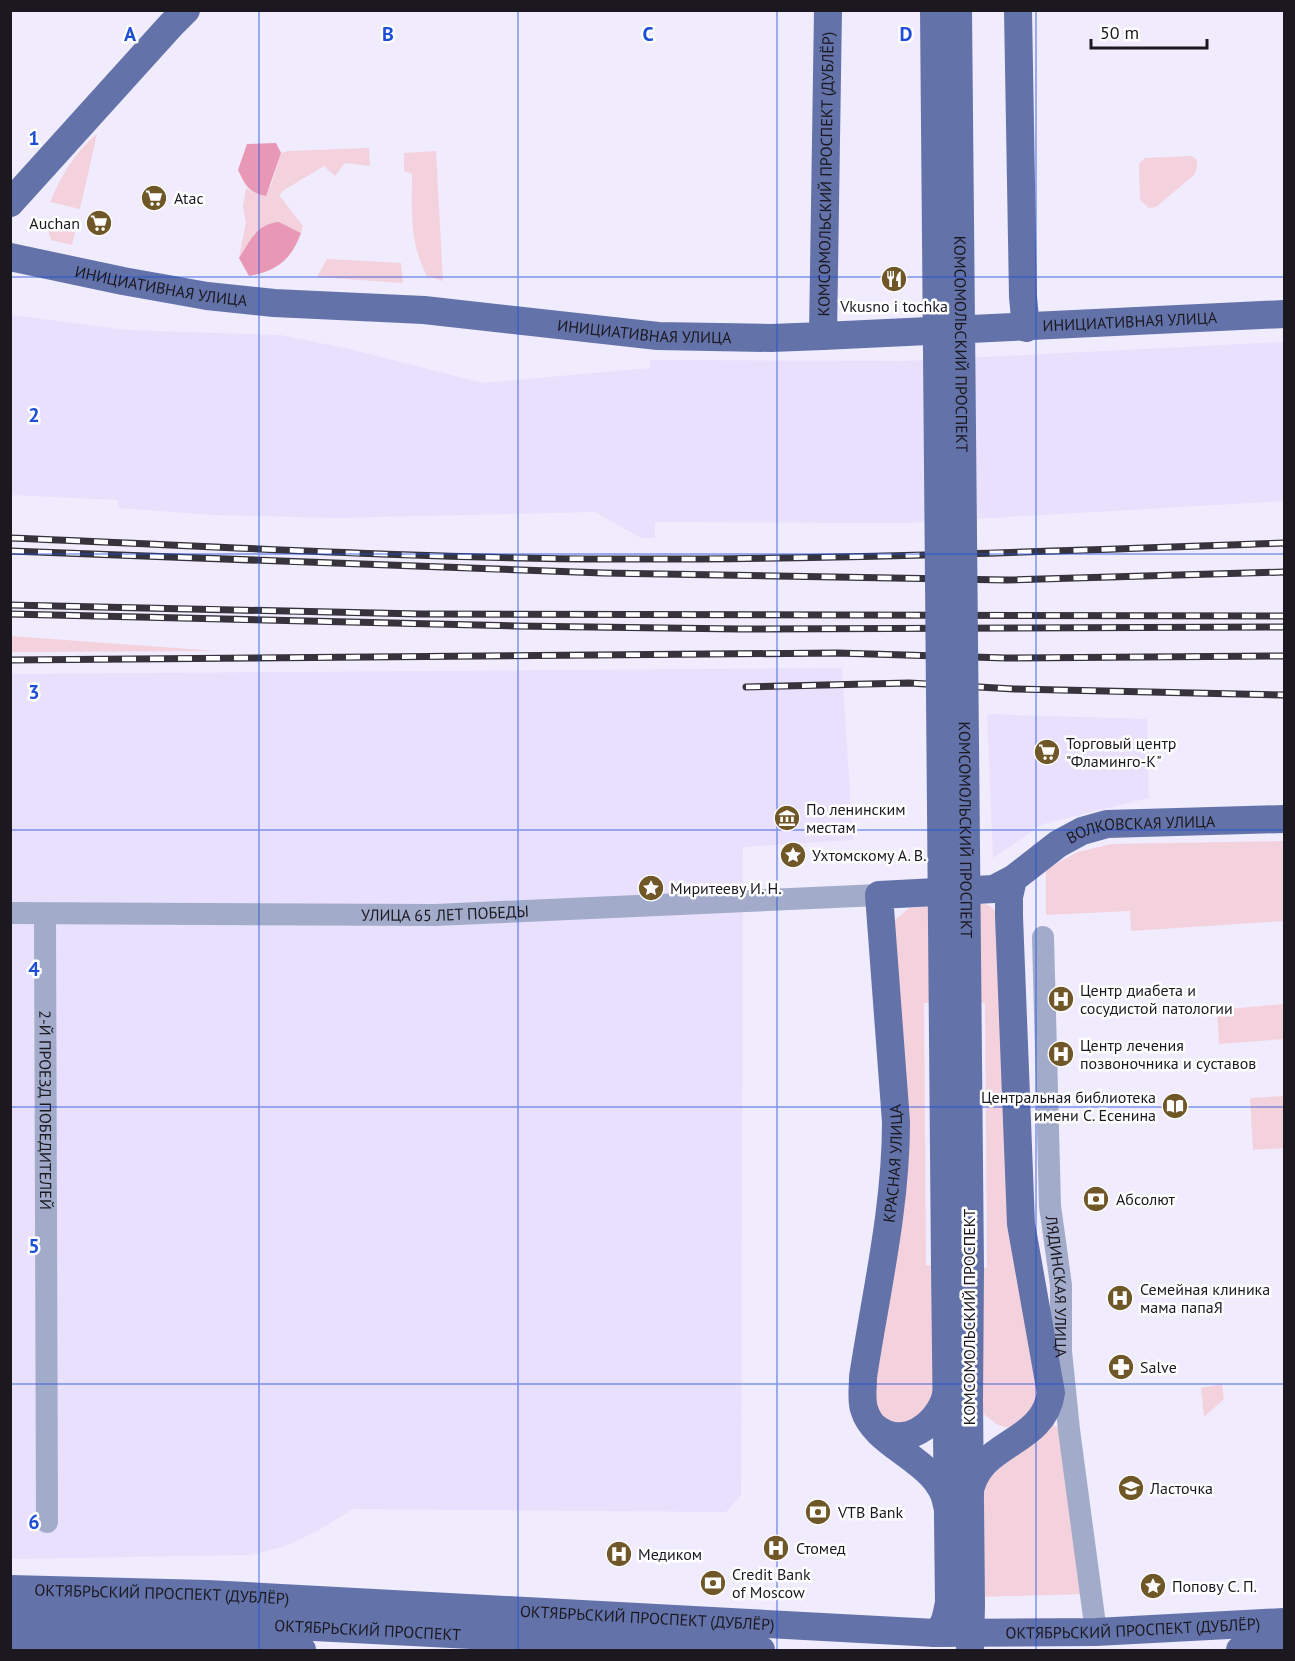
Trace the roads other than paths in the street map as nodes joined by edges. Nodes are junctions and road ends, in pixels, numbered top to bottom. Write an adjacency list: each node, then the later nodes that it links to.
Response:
1 (186, 10): 6 (main road)
2 (828, 10): 10 (main road, КОМСОМОЛЬСКИЙ ПРОСПЕКТ (ДУБЛЁР))
3 (934, 10): 17 (main road, КОМСОМОЛЬСКИЙ ПРОСПЕКТ, bridge)
4 (958, 10): 17 (main road, КОМСОМОЛЬСКИЙ ПРОСПЕКТ, bridge)
5 (1018, 10): 9 (main road)
6 (10, 203)
7 (10, 257): 10 (main road, ИНИЦИАТИВНАЯ УЛИЦА)
8 (1284, 314): 9 (main road, ИНИЦИАТИВНАЯ УЛИЦА)
9 (1026, 328): 10 (main road, ИНИЦИАТИВНАЯ УЛИЦА)
10 (823, 336)
11 (1284, 819): 12 (main road, ВОЛКОВСКАЯ УЛИЦА)
12 (1013, 879): 13 (main road, ВОЛКОВСКАЯ УЛИЦА); 20 (main road, ЛЯДИНСКАЯ УЛИЦА)
13 (879, 895): 15 (street, УЛИЦА 65 ЛЕТ ПОБЕДЫ); 19 (main road, КРАСНАЯ УЛИЦА)
14 (10, 914): 15 (street, УЛИЦА 65 ЛЕТ ПОБЕДЫ)
15 (45, 914): 22 (street, 2-Й ПРОЕЗД ПОБЕДИТЕЛЕЙ)
16 (1043, 937): 26 (street, ЛЯДИНСКАЯ УЛИЦА)
17 (958, 1267): 18 (main road, КОМСОМОЛЬСКИЙ ПРОСПЕКТ)
18 (957, 1395): 19 (main road); 20 (main road); 21 (main road, КОМСОМОЛЬСКИЙ ПРОСПЕКТ)
19 (875, 1427): 21 (main road)
20 (1025, 1433): 21 (main road, ЛЯДИНСКАЯ УЛИЦА)
21 (958, 1501): 27 (main road, КОМСОМОЛЬСКИЙ ПРОСПЕКТ); 29 (main road, КОМСОМОЛЬСКИЙ ПРОСПЕКТ)
22 (47, 1522)
23 (10, 1589): 27 (main road, ОКТЯБРЬСКИЙ ПРОСПЕКТ (ДУБЛЁР))
24 (10, 1616): 34 (main road, ОКТЯБРЬСКИЙ ПРОСПЕКТ)
25 (1284, 1622): 26 (main road, ОКТЯБРЬСКИЙ ПРОСПЕКТ (ДУБЛЁР))
26 (1096, 1632): 29 (main road, ОКТЯБРЬСКИЙ ПРОСПЕКТ (ДУБЛЁР))
27 (936, 1633): 29 (main road, ОКТЯБРЬСКИЙ ПРОСПЕКТ (ДУБЛЁР))
28 (10, 1641): 33 (main road, ОКТЯБРЬСКИЙ ПРОСПЕКТ)
29 (970, 1641)
30 (1284, 1648): 35 (main road)
31 (10, 1650): 32 (main road)
32 (17, 1650)
33 (302, 1650)
34 (761, 1650)
35 (1240, 1650)

